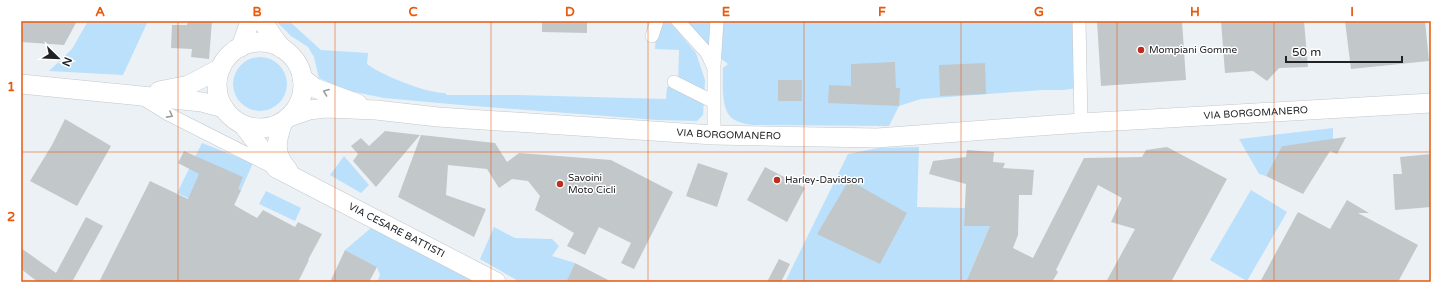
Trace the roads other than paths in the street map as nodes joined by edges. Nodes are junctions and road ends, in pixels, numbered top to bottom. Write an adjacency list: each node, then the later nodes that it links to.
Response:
1 (250, 21): 8 (main road)
2 (262, 21): 9 (main road)
3 (657, 21): 7 (street)
4 (678, 21): 11 (street)
5 (717, 21): 11 (street)
6 (1079, 21): 21 (street)
7 (652, 36)
8 (241, 47): 9 (main road); 10 (main road)
9 (281, 48): 12 (main road)
10 (221, 68): 15 (main road); 18 (main road)
11 (714, 68): 16 (street)
12 (302, 78): 19 (main road, VIA BORGOMANERO, one-way to 12); 20 (main road)
13 (674, 82): 16 (street)
14 (21, 84): 15 (main road)
15 (137, 95): 18 (main road); 24 (street, VIA CESARE BATTISTI, one-way to 24)
16 (714, 102): 23 (street)
17 (1431, 103): 21 (main road, VIA BORGOMANERO)
18 (224, 108): 22 (main road)
19 (376, 110): 20 (main road, VIA BORGOMANERO); 23 (main road, VIA BORGOMANERO)
20 (286, 119): 22 (main road); 25 (main road, VIA CESARE BATTISTI)
21 (1081, 123): 23 (main road, VIA BORGOMANERO)
22 (243, 124): 24 (main road, VIA CESARE BATTISTI)
23 (714, 135)
24 (276, 168): 25 (main road, VIA CESARE BATTISTI)
25 (297, 179): 26 (main road, VIA CESARE BATTISTI)
26 (496, 282)

